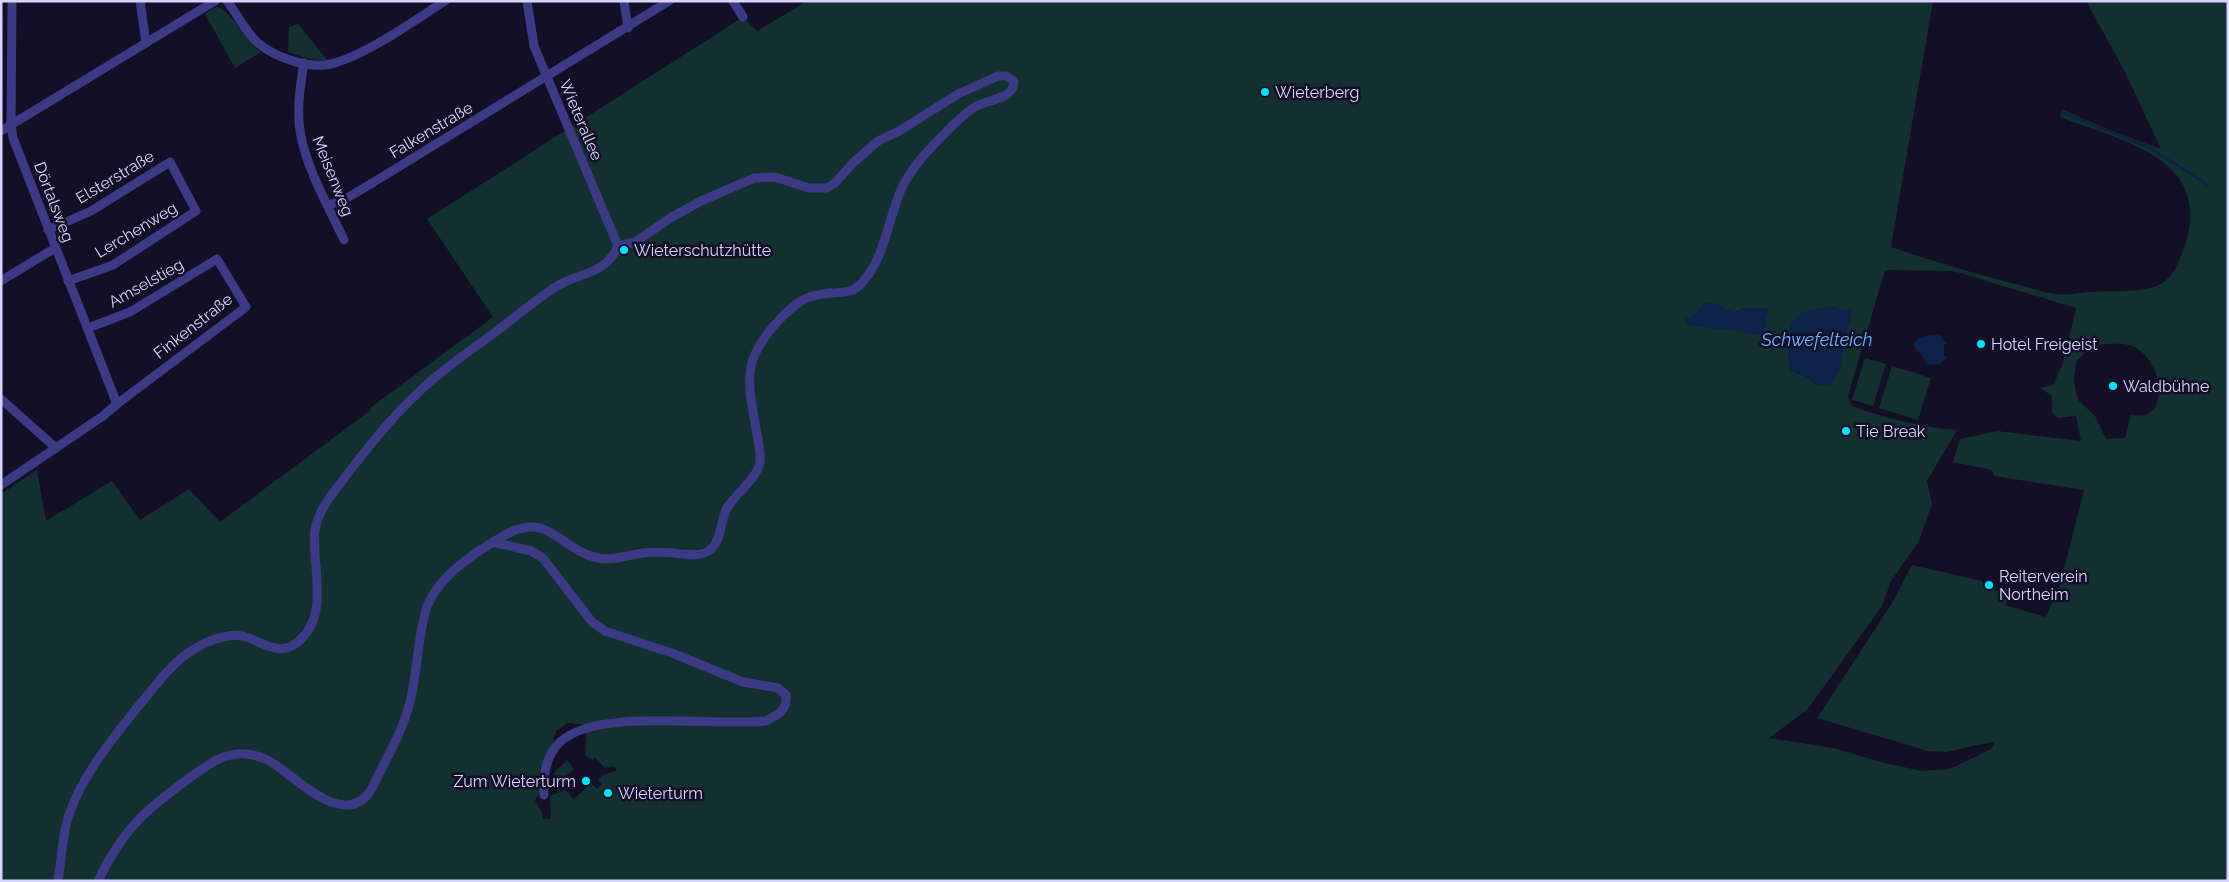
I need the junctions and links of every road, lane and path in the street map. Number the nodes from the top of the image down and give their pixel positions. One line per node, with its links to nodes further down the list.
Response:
1 (12, 1): 15 (street, Dörtalsweg)
2 (140, 1): 12 (street)
3 (215, 1): 12 (street)
4 (227, 1): 13 (street)
5 (445, 1): 13 (street)
6 (527, 1): 14 (street, Wieterallee)
7 (624, 1): 11 (street)
8 (669, 1): 11 (street, Falkenstraße)
9 (733, 1): 10 (street)
10 (743, 18)
11 (628, 28): 14 (street, Falkenstraße)
12 (146, 43): 15 (street)
13 (304, 63): 18 (street, Meisenweg)
14 (547, 78): 18 (street, Falkenstraße); 21 (street, Wieterallee)
15 (11, 125): 16 (street); 19 (street, Dörtalsweg)
16 (1, 131)
17 (170, 162): 19 (street, Elsterstraße); 25 (street, Lerchenweg)
18 (328, 205): 20 (street, Meisenweg)
19 (48, 230): 22 (street, Dörtalsweg)
20 (344, 240)
21 (618, 246): 31 (street); 33 (street)
22 (55, 248): 24 (street); 25 (street, Dörtalsweg)
23 (217, 259): 26 (street, Amselstieg); 28 (street, Finkenstraße)
24 (1, 281)
25 (68, 282): 26 (street, Dörtalsweg)
26 (88, 328): 28 (street, Dörtalsweg)
27 (1, 399): 29 (street)
28 (116, 404): 29 (street)
29 (56, 448): 30 (street)
30 (1, 485)
31 (493, 542): 32 (street); 34 (street)
32 (544, 796)
33 (58, 881)
34 (98, 881)

